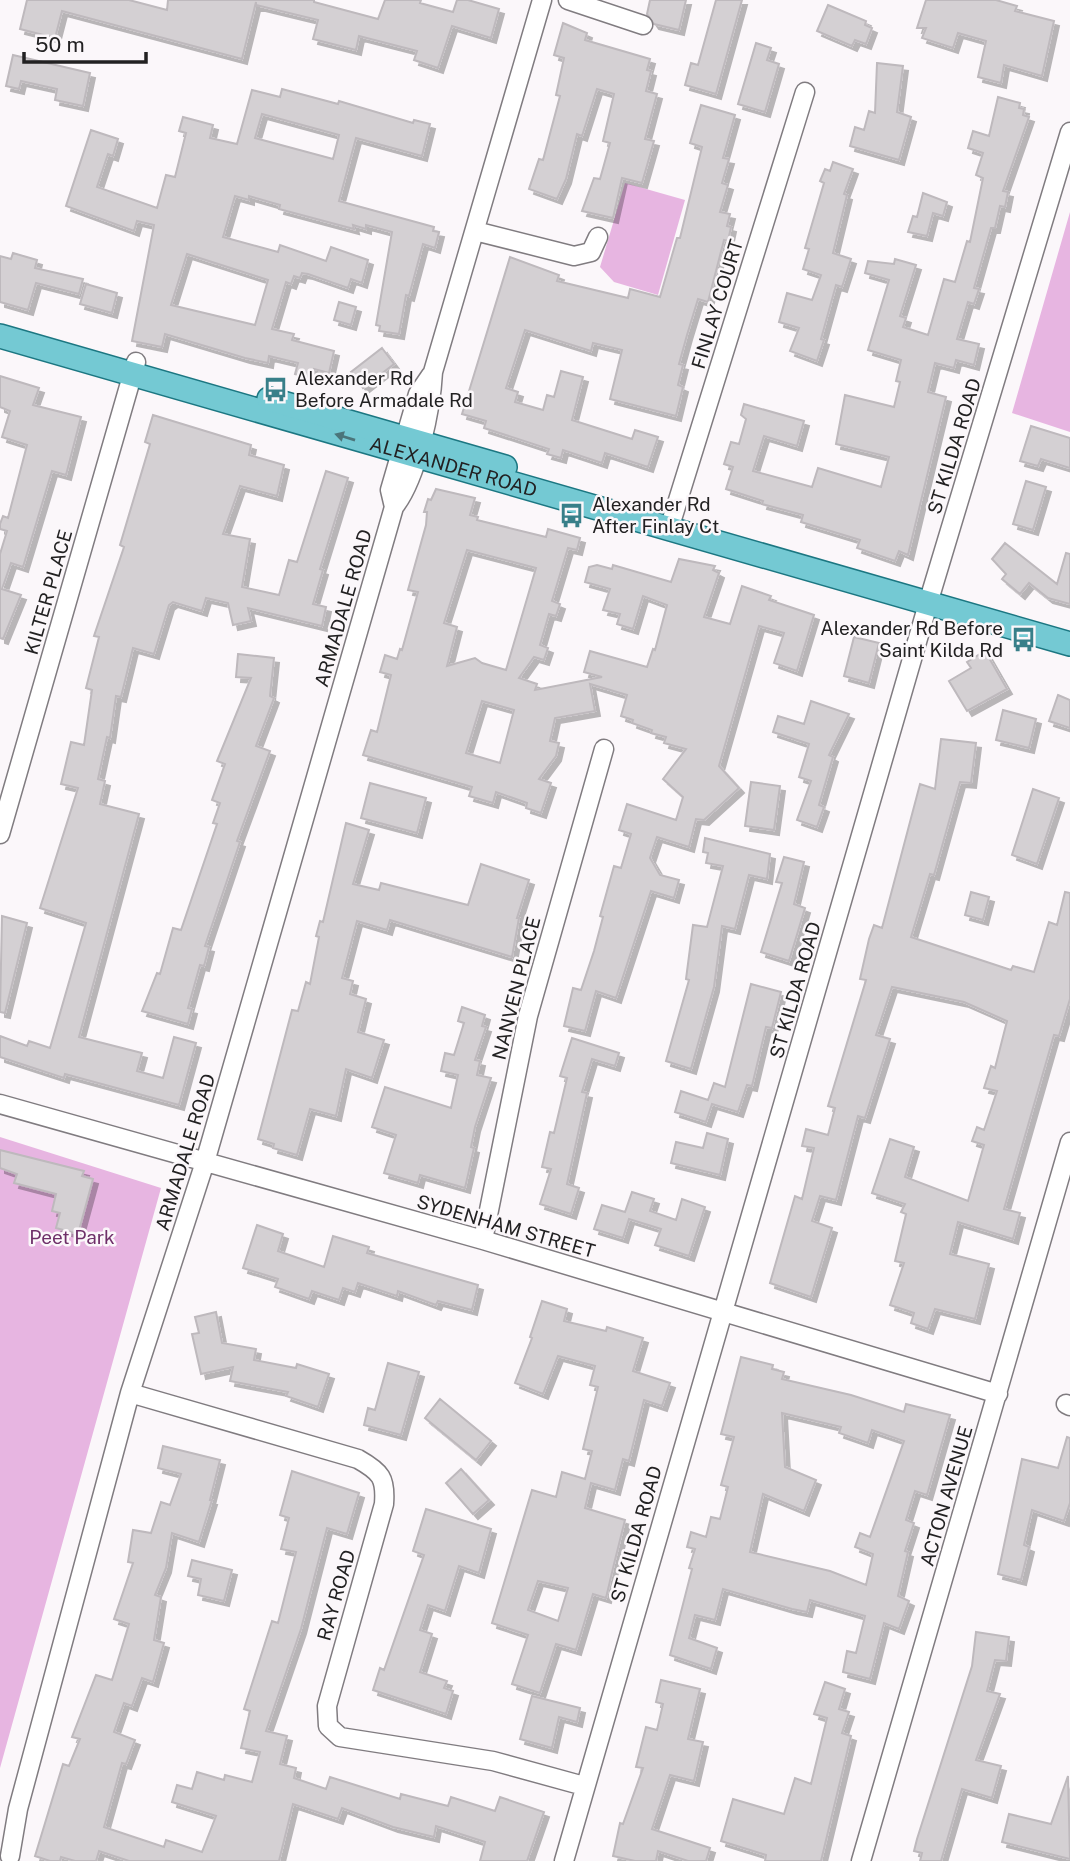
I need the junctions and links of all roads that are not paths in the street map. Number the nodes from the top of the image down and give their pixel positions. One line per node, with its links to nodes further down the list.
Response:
1 (542, 0): 6 (street, ARMADALE ROAD)
2 (568, 0): 3 (street)
3 (643, 25)
4 (806, 92): 12 (street, FINLAY COURT)
5 (1070, 132): 13 (street, ST KILDA ROAD)
6 (475, 231): 7 (street); 11 (street, ARMADALE ROAD)
7 (598, 237)
8 (0, 323): 10 (main road, ALEXANDER ROAD)
9 (0, 336): 10 (main road, ALEXANDER ROAD)
10 (134, 368): 11 (main road, ALEXANDER ROAD); 17 (street, KILTER PLACE)
11 (410, 447): 12 (main road, ALEXANDER ROAD); 20 (street, ARMADALE ROAD)
12 (671, 522): 13 (main road, ALEXANDER ROAD)
13 (931, 596): 14 (main road, ALEXANDER ROAD); 15 (main road, ALEXANDER ROAD); 22 (street, ST KILDA ROAD)
14 (1070, 630)
15 (1070, 644)
16 (604, 749): 21 (street, NANVEN PLACE)
17 (0, 834)
18 (0, 1104): 20 (street, SYDENHAM STREET)
19 (1070, 1142): 24 (street, ACTON AVENUE)
20 (205, 1163): 21 (street, SYDENHAM STREET); 23 (street, ARMADALE ROAD)
21 (483, 1240): 22 (street, SYDENHAM STREET)
22 (723, 1314): 24 (street, SYDENHAM STREET); 25 (street, ST KILDA ROAD)
23 (131, 1394): 25 (street, RAY ROAD); 26 (street, ARMADALE ROAD)
24 (998, 1394): 30 (street, ACTON AVENUE)
25 (584, 1786): 29 (street, ST KILDA ROAD)
26 (18, 1809): 27 (street, ARMADALE ROAD); 28 (street, ARMADALE ROAD)
27 (0, 1834)
28 (8, 1856)
29 (564, 1861)
30 (861, 1861)

